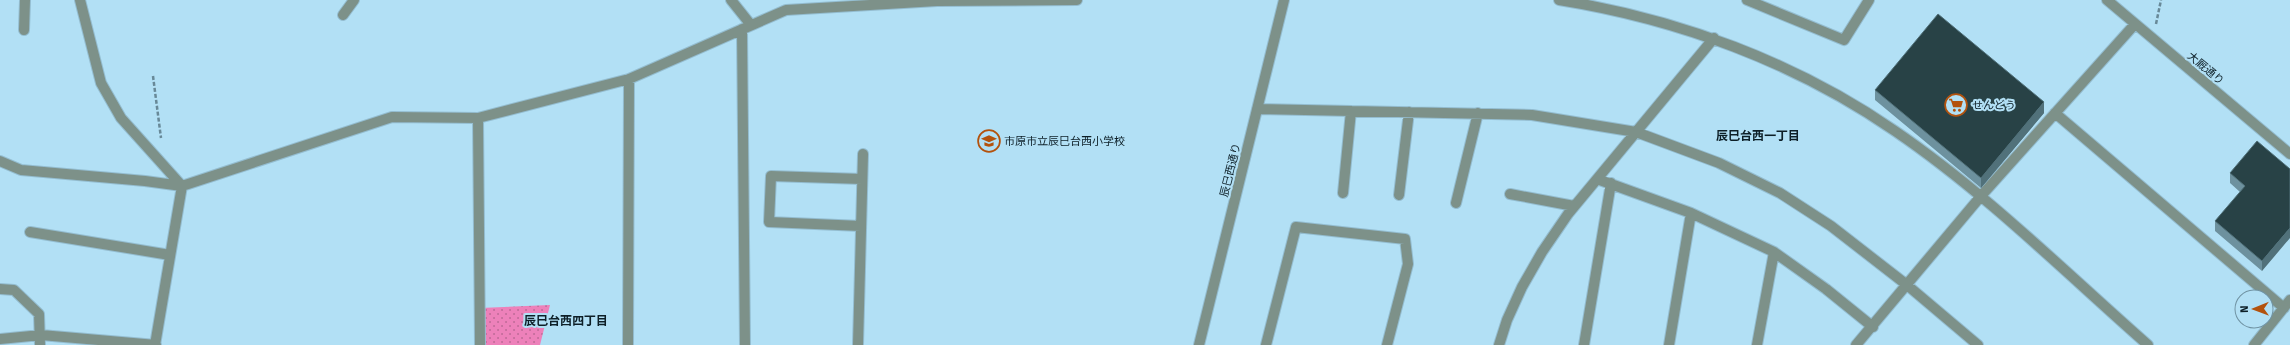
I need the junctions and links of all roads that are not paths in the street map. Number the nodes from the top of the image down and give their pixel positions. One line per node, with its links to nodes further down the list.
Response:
1 (25, 0): 15 (street)
2 (80, 0): 31 (street)
3 (354, 0): 12 (street)
4 (731, 0): 14 (street)
5 (1077, 0): 10 (street)
6 (1284, 0): 18 (street, 辰巳西通り)
7 (1559, 0): 16 (street)
8 (1869, 0): 11 (street)
9 (2107, 0): 13 (street, 大厩通り)
10 (938, 1): 14 (street)
11 (1753, 1)
12 (342, 15)
13 (2135, 24): 22 (street); 26 (street, 大厩通り)
14 (746, 27): 17 (street); 52 (street)
15 (24, 30)
16 (1714, 38): 24 (street); 35 (street)
17 (629, 79): 23 (street); 51 (street)
18 (1257, 109): 19 (street); 54 (street, 辰巳西通り)
19 (1351, 111): 20 (street); 32 (street)
20 (1410, 112): 21 (street); 34 (street)
21 (1478, 113): 24 (street); 36 (street)
22 (2055, 113): 35 (street); 45 (street)
23 (478, 118): 31 (street); 50 (street)
24 (1636, 132): 29 (street); 43 (street)
25 (863, 154): 28 (street)
26 (2290, 154)
27 (0, 160): 31 (street)
28 (862, 179): 39 (street); 39 (street)
29 (1597, 179): 30 (street); 37 (street)
30 (1611, 183): 38 (street); 58 (street)
31 (182, 186): 42 (street)
32 (1343, 193)
33 (1510, 194): 37 (street)
34 (1399, 195)
35 (1980, 196): 43 (street); 63 (street)
36 (1456, 203)
37 (1574, 206): 57 (street)
38 (1692, 213): 41 (street); 59 (street)
39 (861, 226): 53 (street)
40 (30, 232): 42 (street)
41 (1774, 252): 46 (street); 60 (street)
42 (170, 255): 49 (street)
43 (1907, 285): 46 (street); 62 (street)
44 (0, 289): 48 (street)
45 (2287, 304): 64 (street)
46 (1873, 327): 61 (street)
47 (0, 339): 48 (street)
48 (41, 340): 49 (street)
49 (156, 345)
50 (480, 345)
51 (628, 345)
52 (745, 345)
53 (858, 345)
54 (1199, 345)
55 (1266, 345): 56 (street)
56 (1387, 345)
57 (1498, 345)
58 (1584, 345)
59 (1669, 345)
60 (1757, 345)
61 (1856, 345)
62 (1978, 345)
63 (2148, 345)
64 (2254, 345)

